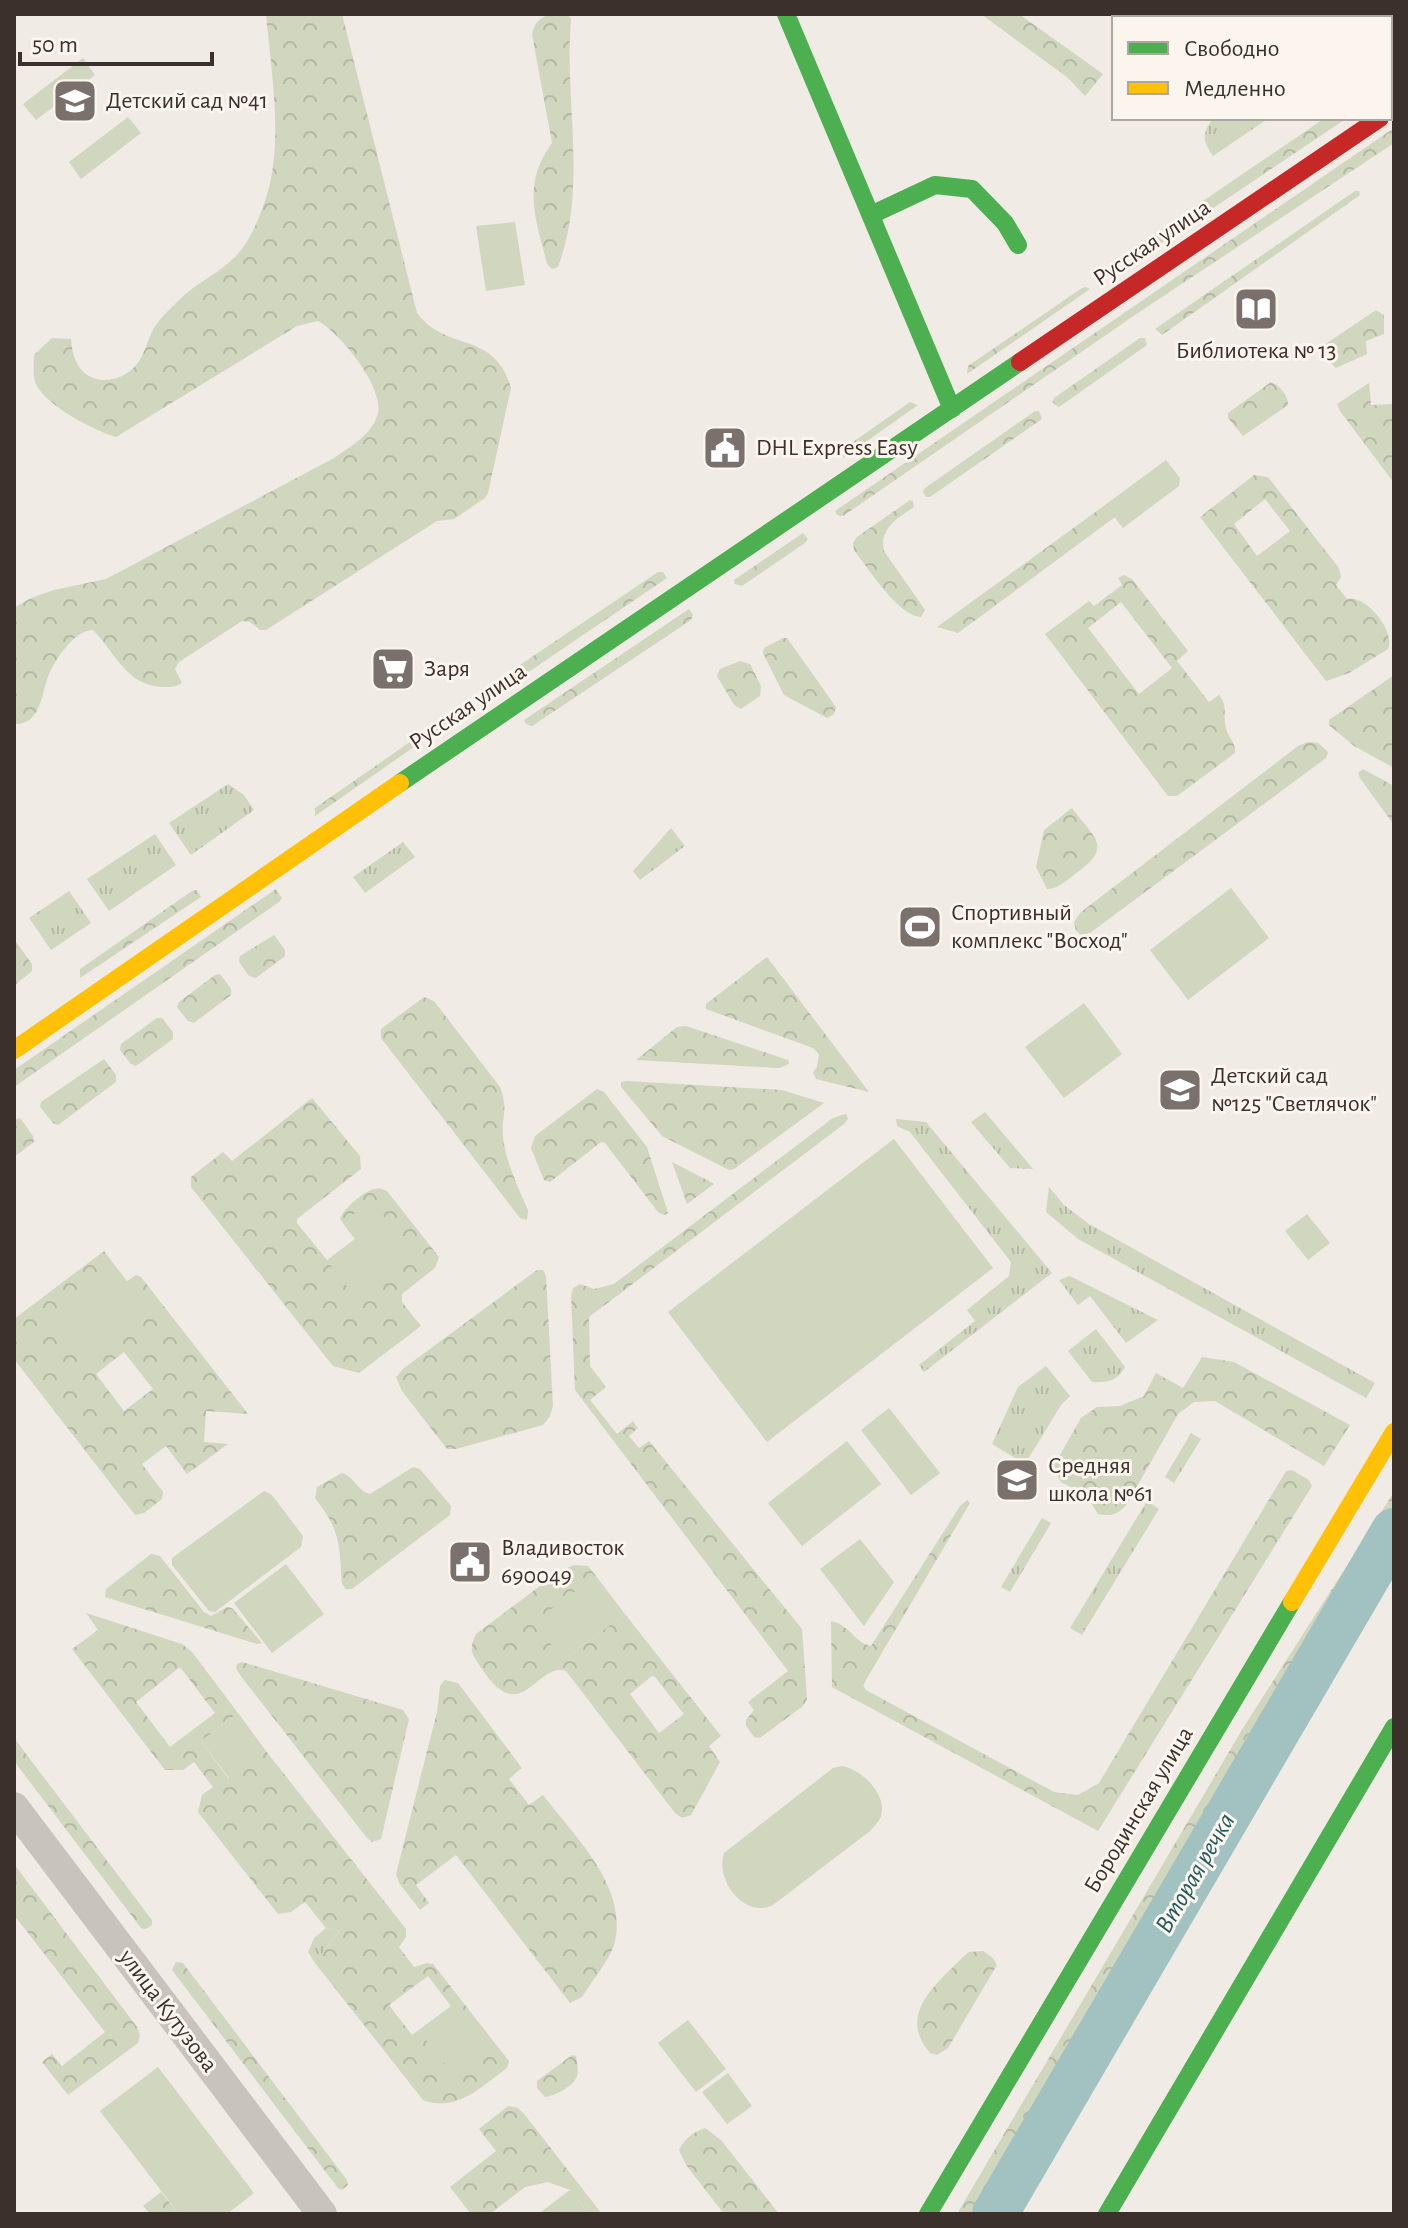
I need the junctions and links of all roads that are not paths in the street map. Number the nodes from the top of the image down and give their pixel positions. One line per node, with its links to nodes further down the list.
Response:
1 (786, 14): 3 (main road)
2 (1377, 120): 5 (main road, Русская улица)
3 (871, 215): 4 (main road); 5 (main road)
4 (1018, 245)
5 (952, 409): 6 (main road, Русская улица)
6 (14, 1050)
7 (1394, 1432): 11 (main road, Бородинская улица)
8 (1394, 1727): 12 (main road)
9 (14, 1807): 10 (street, улица Кутузова)
10 (322, 2214)
11 (928, 2214)
12 (1107, 2214)

